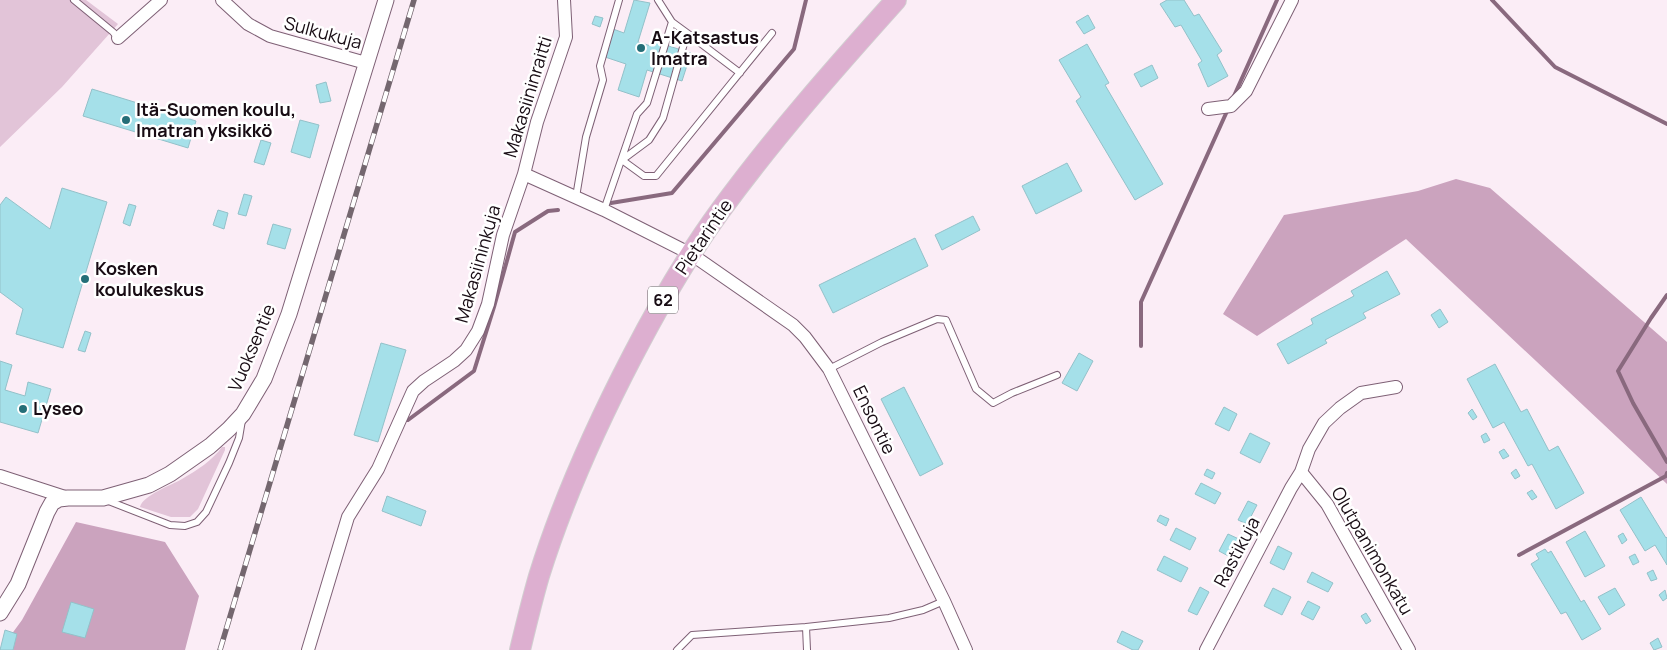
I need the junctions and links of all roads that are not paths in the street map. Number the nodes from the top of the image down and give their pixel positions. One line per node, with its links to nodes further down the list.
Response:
1 (74, 0): 13 (lane)
2 (161, 0): 13 (street)
3 (222, 0): 14 (street, Sulkukuja)
4 (386, 0): 14 (street, Vuoksentie)
5 (564, 0): 18 (street, Makasiininraitti)
6 (619, 0): 19 (lane)
7 (658, 0): 10 (lane)
8 (896, 0): 21 (main road, Pietarintie / 62)
9 (1292, 0): 16 (street)
10 (672, 22): 11 (lane); 17 (lane)
11 (687, 33): 15 (lane); 17 (lane)
12 (772, 33): 15 (lane)
13 (118, 38)
14 (366, 63): 25 (street, Vuoksentie)
15 (740, 73): 17 (lane)
16 (1208, 108)
17 (622, 160): 20 (lane)
18 (524, 174): 19 (street); 33 (street, Makasiininkuja)
19 (576, 197): 20 (street)
20 (604, 210): 21 (street)
21 (691, 254): 22 (street, Ensontie); 34 (main road, Pietarintie / 62)
22 (829, 370): 23 (lane); 30 (street, Ensontie)
23 (1057, 375)
24 (1396, 387): 26 (street, Rastikuja)
25 (243, 414): 29 (street, Vuoksentie); 29 (lane)
26 (1302, 472): 38 (street, Rastikuja); 39 (street, Olutpanimonkatu)
27 (0, 476): 28 (street)
28 (68, 498): 29 (street, Vuoksentie); 31 (street)
29 (103, 498)
30 (944, 601): 32 (lane); 37 (street, Ensontie)
31 (0, 613)
32 (806, 626): 35 (lane); 36 (lane)
33 (308, 650)
34 (520, 650)
35 (677, 650)
36 (807, 650)
37 (966, 650)
38 (1206, 650)
39 (1409, 650)

